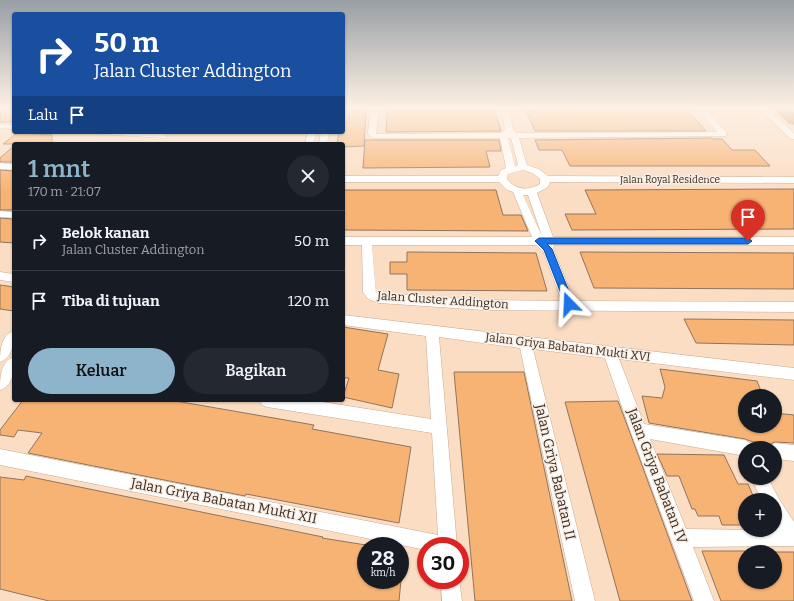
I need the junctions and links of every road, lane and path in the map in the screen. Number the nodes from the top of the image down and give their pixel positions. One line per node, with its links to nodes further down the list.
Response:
1 (509, 136): 6 (street)
2 (510, 136): 5 (street)
3 (0, 166): 4 (street)
4 (12, 167)
5 (523, 167): 6 (street); 9 (street)
6 (511, 169): 8 (street)
7 (345, 179): 8 (street)
8 (502, 179): 11 (street)
9 (545, 179): 10 (street, Jalan Royal Residence); 12 (street)
10 (794, 180)
11 (517, 191): 12 (street); 18 (street)
12 (532, 192): 18 (street)
13 (0, 214): 14 (street)
14 (12, 215)
15 (345, 241): 16 (street)
16 (367, 241): 18 (street); 21 (street, Jalan Cluster Addington)
17 (794, 241): 18 (street)
18 (546, 244): 21 (street)
19 (0, 276): 20 (street)
20 (12, 278)
21 (569, 304): 22 (street, Jalan Cluster Addington)
22 (794, 307)
23 (345, 320): 24 (street, Jalan Griya Babatan Mukti XVI)
24 (432, 331): 26 (street, Jalan Griya Babatan Mukti XVI); 33 (street)
25 (12, 338): 27 (street)
26 (525, 343): 28 (street, Jalan Griya Babatan Mukti XVI); 46 (street, Jalan Griya Babatan II)
27 (2, 350)
28 (610, 352): 30 (street, Jalan Griya Babatan Mukti XVI); 34 (street, Jalan Griya Babatan IV)
29 (12, 366): 31 (street)
30 (794, 374)
31 (0, 384)
32 (280, 402): 33 (street)
33 (439, 426): 40 (street)
34 (638, 430): 35 (street); 42 (street, Jalan Griya Babatan IV)
35 (738, 449)
36 (782, 452): 37 (street)
37 (794, 453)
38 (0, 457): 43 (street, Jalan Griya Babatan Mukti XII)
39 (782, 518): 41 (street)
40 (447, 537)
41 (793, 537): 42 (street)
42 (681, 538): 47 (street, Jalan Griya Babatan IV)
43 (417, 540)
44 (451, 589): 45 (street)
45 (452, 601)
46 (585, 601)
47 (704, 601)

